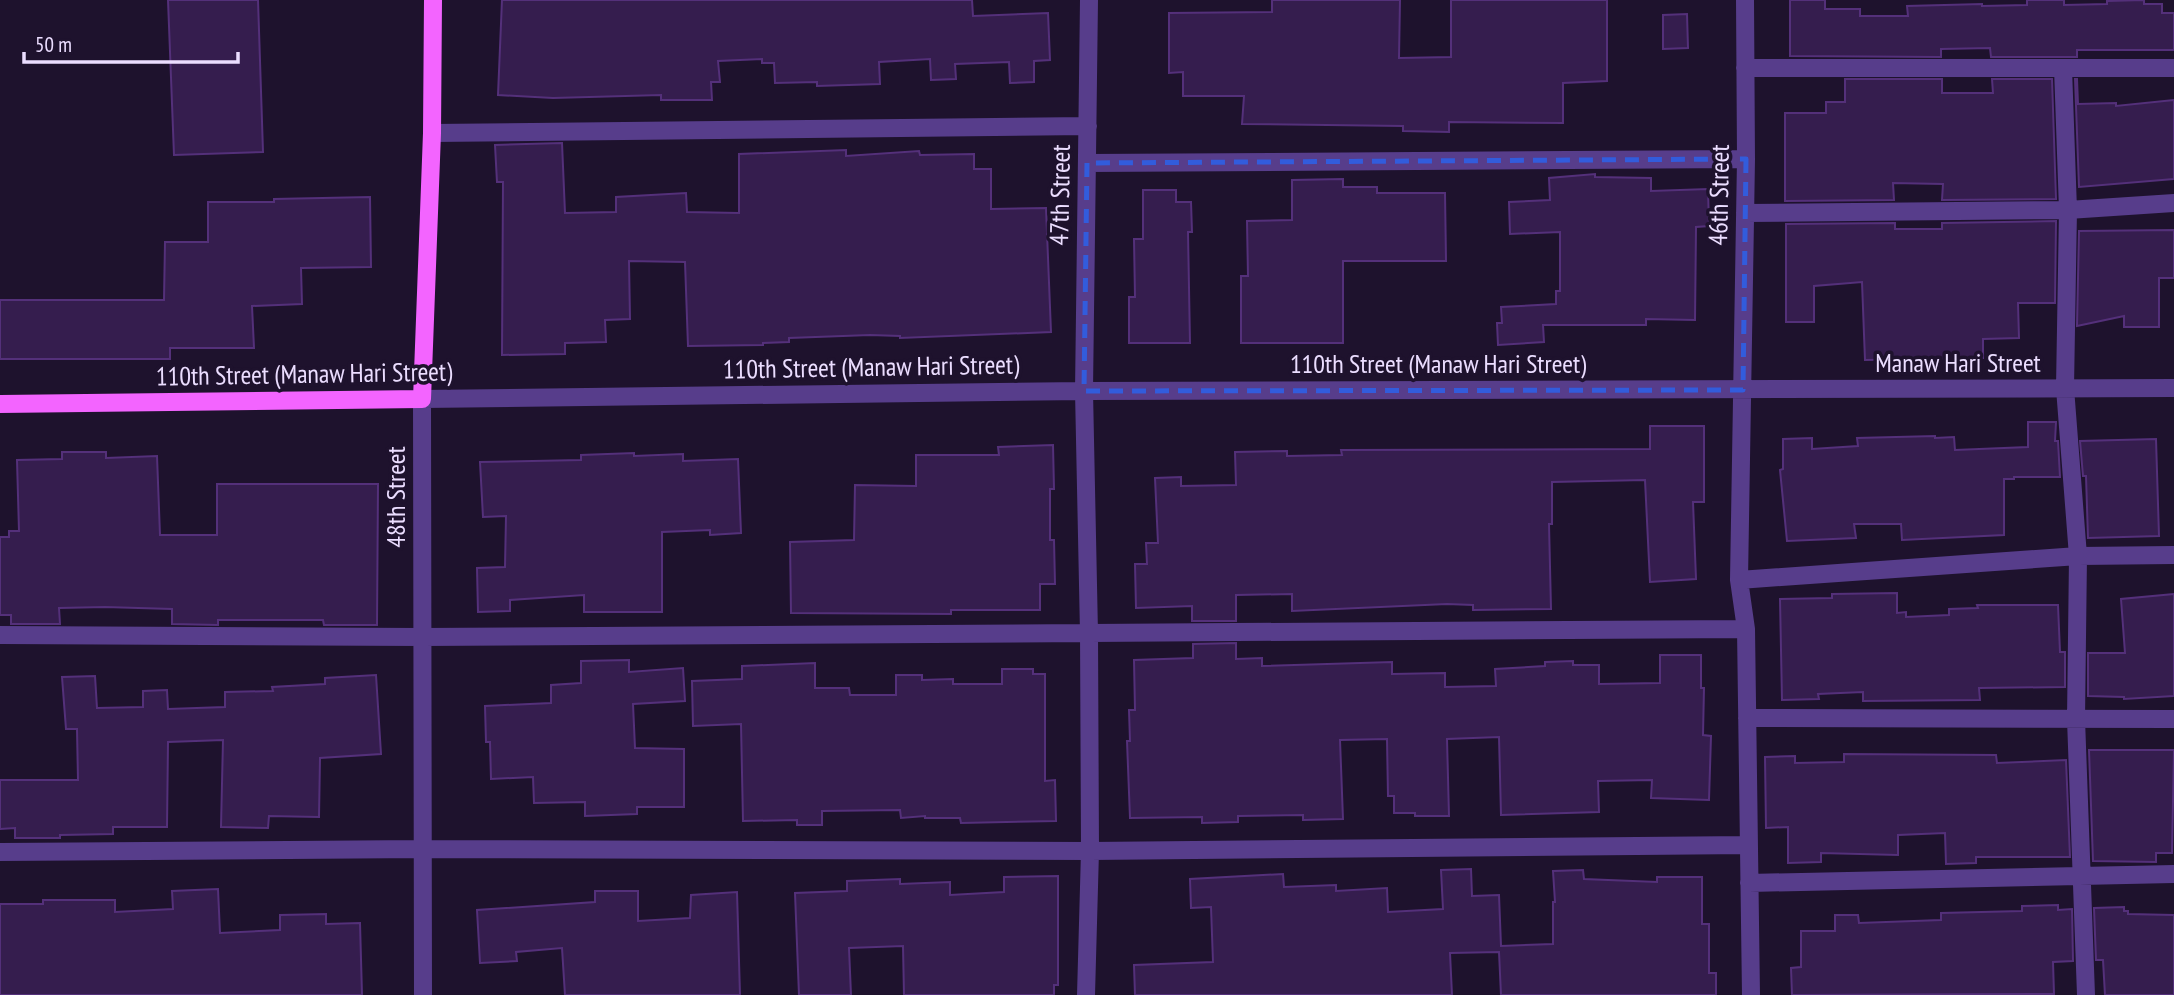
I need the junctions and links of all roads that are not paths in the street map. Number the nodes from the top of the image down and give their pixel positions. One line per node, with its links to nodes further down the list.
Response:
1 (433, 0): 8 (main road, 48th Street)
2 (1089, 0): 7 (street, 47th Street)
3 (1745, 0): 4 (street, 46th Street)
4 (1745, 68): 5 (street); 9 (street, 46th Street)
5 (2063, 68): 6 (street); 12 (street)
6 (2174, 68)
7 (1088, 126): 8 (street); 10 (street, 47th Street)
8 (432, 133): 18 (main road, 48th Street)
9 (1746, 159): 10 (street); 13 (street, 46th Street)
10 (1087, 163): 17 (street, 47th Street)
11 (2174, 203): 12 (street)
12 (2068, 210): 13 (street); 14 (street)
13 (1745, 213): 16 (street, 46th Street)
14 (2065, 388): 15 (street, Manaw Hari Street); 16 (street, Manaw Hari Street); 21 (street)
15 (2174, 388)
16 (1743, 390): 17 (street, 110th Street (Manaw Hari Street)); 22 (street, 46th Street)
17 (1084, 391): 18 (street, 110th Street (Manaw Hari Street)); 24 (street, 47th Street)
18 (422, 399): 19 (main road, 110th Street (Manaw Hari Street)); 26 (street, 48th Street)
19 (0, 404)
20 (2174, 555): 21 (street)
21 (2078, 556): 22 (street); 28 (street)
22 (1739, 580): 23 (street, 46th Street)
23 (1746, 629): 24 (street); 27 (street, 46th Street)
24 (1089, 634): 26 (street); 32 (street, 47th Street)
25 (0, 635): 26 (street)
26 (422, 637): 31 (street, 48th Street)
27 (1747, 718): 28 (street); 30 (street, 46th Street)
28 (2076, 719): 29 (street); 35 (street)
29 (2174, 719)
30 (1749, 845): 32 (street); 36 (street, 46th Street)
31 (423, 849): 32 (street); 33 (street); 37 (street, 48th Street)
32 (1090, 851): 38 (street, 47th Street)
33 (0, 852)
34 (2174, 874): 35 (street)
35 (2083, 876): 36 (street); 40 (street)
36 (1749, 883): 39 (street, 46th Street)
37 (423, 995)
38 (1086, 995)
39 (1751, 995)
40 (2086, 995)

